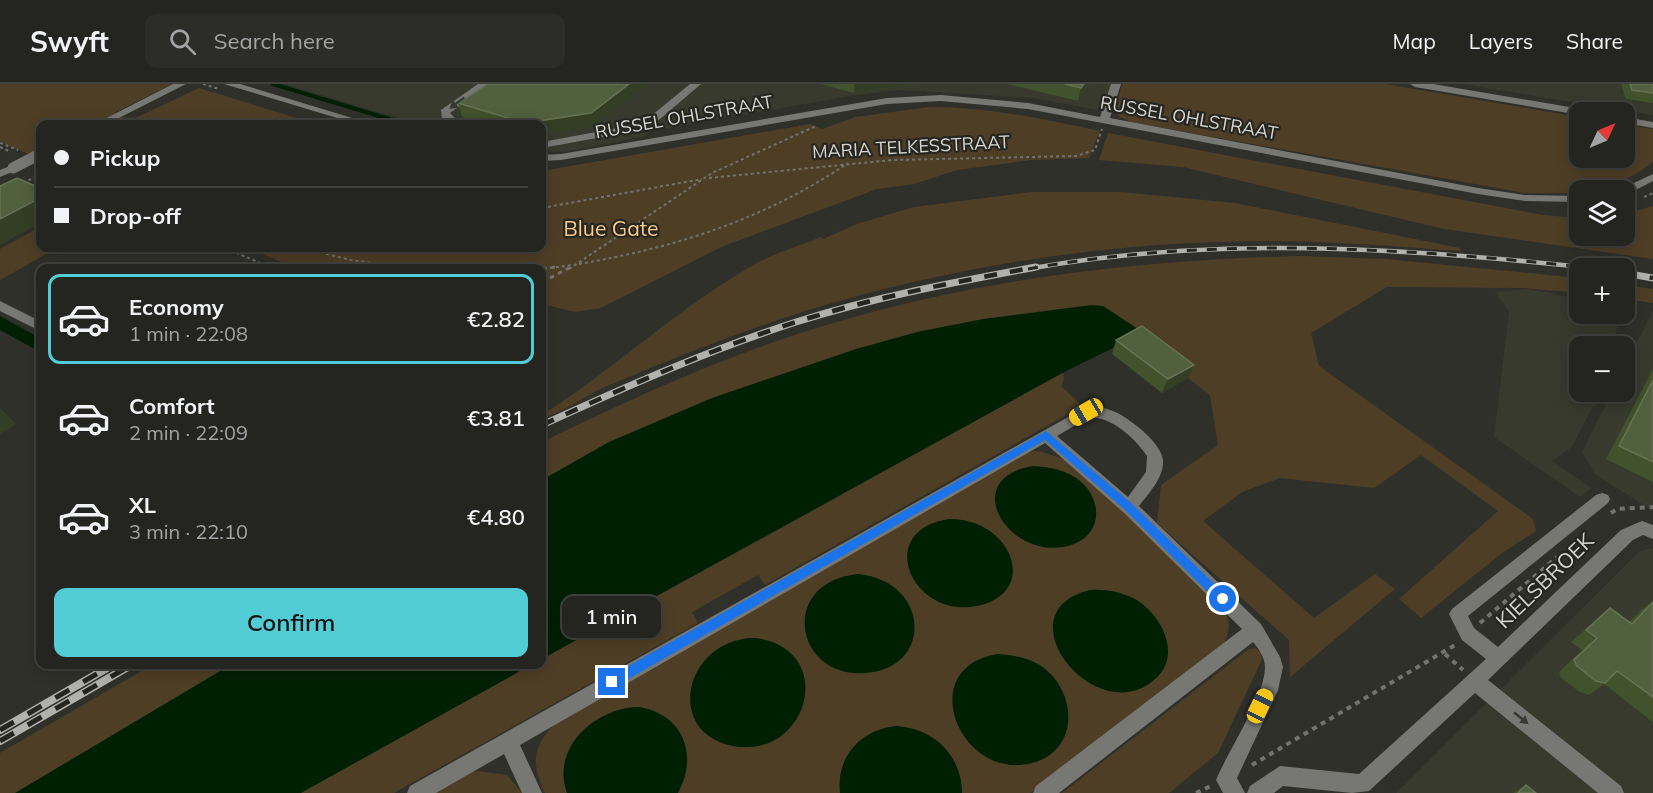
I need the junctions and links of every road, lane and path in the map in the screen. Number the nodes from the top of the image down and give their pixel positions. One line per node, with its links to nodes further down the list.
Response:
1 (181, 84): 8 (street)
2 (229, 84): 9 (street)
3 (485, 84): 10 (street, one-way to 10)
4 (696, 84): 15 (street)
5 (1116, 84): 12 (street)
6 (1416, 84): 7 (street)
7 (1569, 110)
8 (108, 120)
9 (353, 120)
10 (451, 120)
11 (1635, 122): 14 (street)
12 (1104, 124): 17 (street, RUSSEL OHLSTRAAT); 18 (path, MARIA TELKESSTRAAT); 25 (street, RUSSEL OHLSTRAAT)
13 (818, 125): 22 (path, MARIA TELKESSTRAAT)
14 (1653, 125)
15 (546, 144)
16 (36, 156): 19 (street, bridge)
17 (546, 158)
18 (850, 162): 22 (path, MARIA TELKESSTRAAT); 31 (path)
19 (0, 174)
20 (36, 177): 23 (path)
21 (1653, 177): 24 (street)
22 (704, 178): 26 (path, MARIA TELKESSTRAAT); 31 (path, MARIA TELKESSTRAAT)
23 (20, 185)
24 (1635, 186)
25 (1569, 199)
26 (546, 207)
27 (234, 252): 29 (path)
28 (319, 252): 30 (path)
29 (263, 264)
30 (380, 264)
31 (575, 265): 32 (path); 33 (path, MARIA TELKESSTRAAT)
32 (546, 269)
33 (546, 280)
34 (0, 305): 35 (street)
35 (36, 325)
36 (1046, 435): 38 (street); 38 (street); 48 (street)
37 (1602, 499): 44 (street)
38 (1128, 507): 43 (street)
39 (1653, 507): 40 (path)
40 (1603, 518)
41 (1653, 532): 46 (street, KIELSBROEK)
42 (1566, 549): 44 (path)
43 (1255, 630): 49 (street); 52 (street)
44 (1468, 634): 45 (path); 46 (street)
45 (1445, 653): 47 (path); 49 (path)
46 (1499, 658): 47 (street, KIELSBROEK)
47 (1475, 681): 54 (street, KIELSBROEK); 55 (street, one-way to 55)
48 (508, 741): 50 (street); 51 (street)
49 (1230, 787): 53 (path)
50 (417, 793)
51 (532, 793)
52 (1043, 793)
53 (1197, 793)
54 (1257, 793)
55 (1614, 793)

